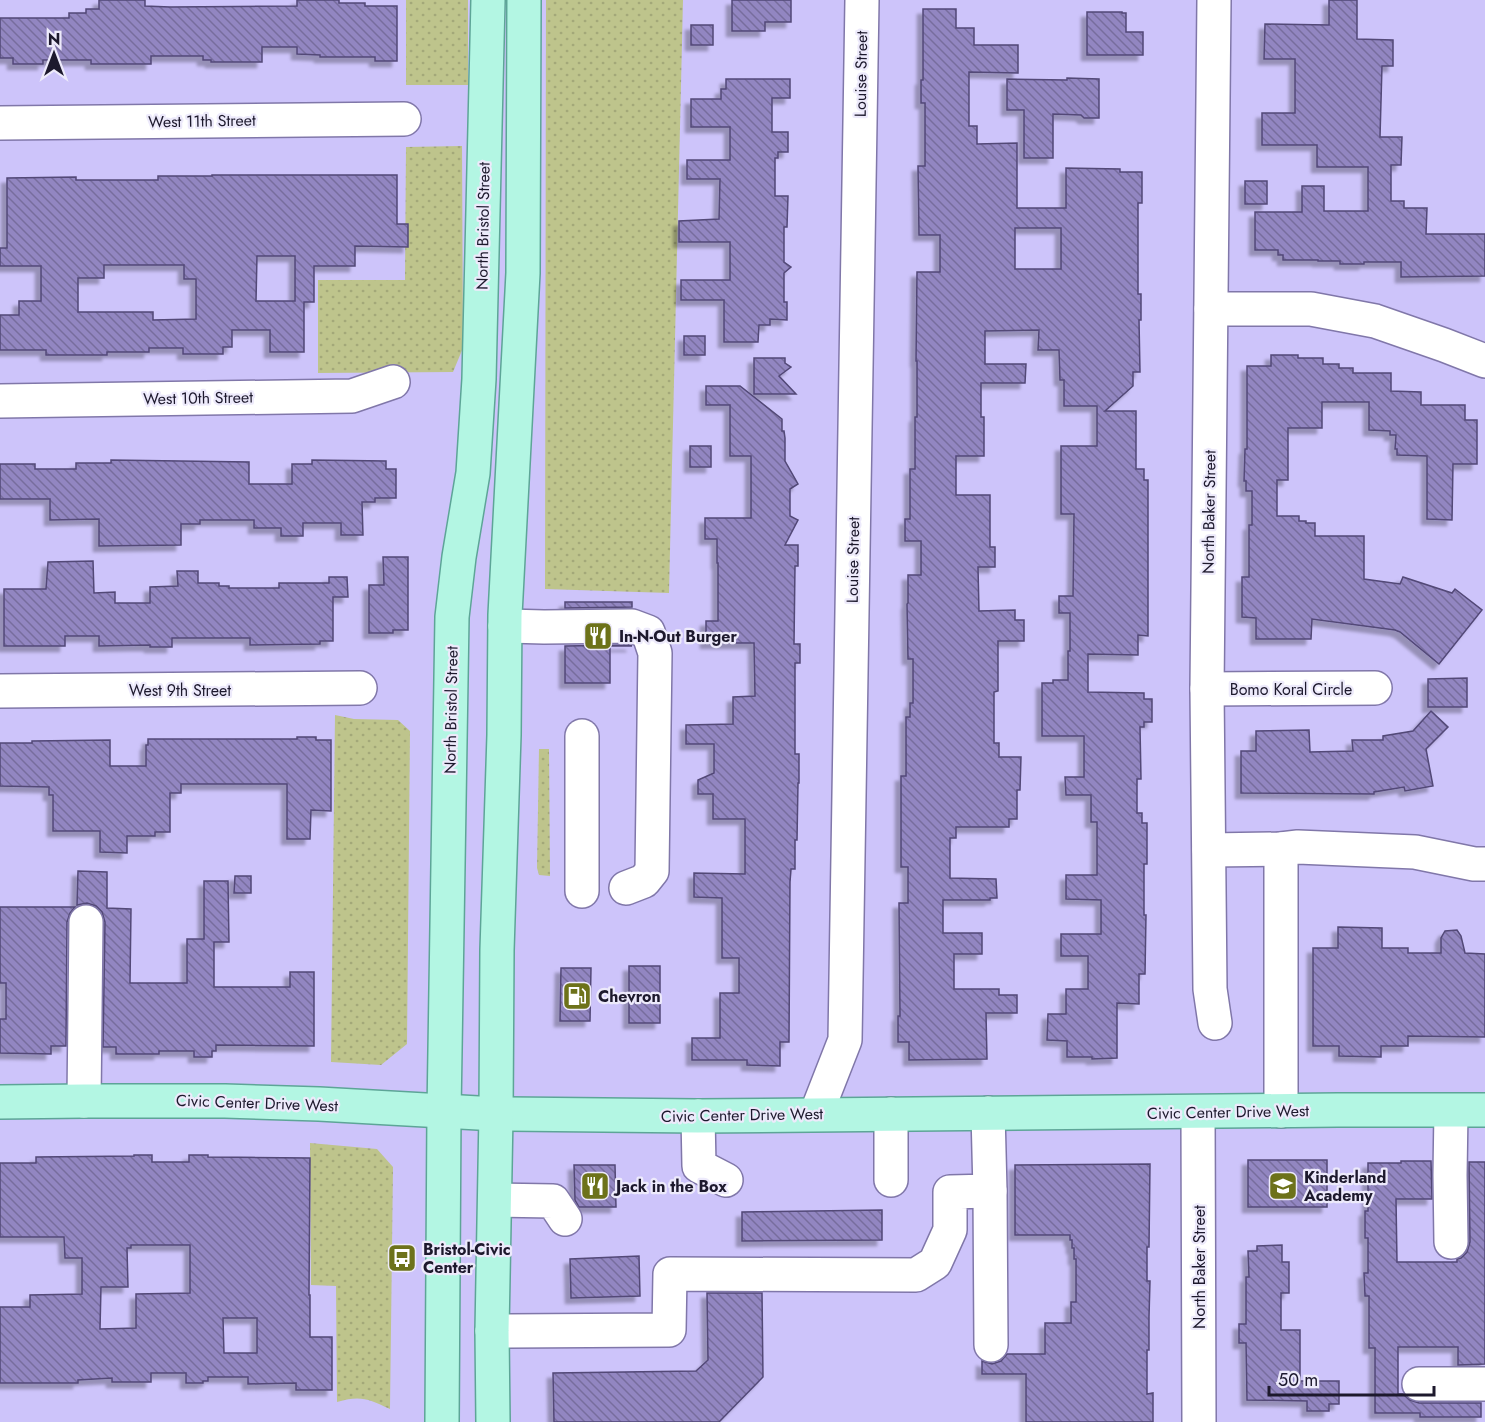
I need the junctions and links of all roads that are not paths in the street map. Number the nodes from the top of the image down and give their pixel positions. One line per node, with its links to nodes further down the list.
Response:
1 (488, 0): 29 (main road, North Bristol Street)
2 (524, 0): 11 (main road)
3 (862, 0): 33 (street, Louise Street)
4 (1214, 0): 7 (street, North Baker Street)
5 (404, 119): 6 (street, West 11th Street)
6 (0, 123)
7 (1211, 309): 8 (street); 14 (street, North Baker Street)
8 (1485, 361)
9 (393, 382): 10 (street, West 10th Street)
10 (0, 401)
11 (505, 626): 20 (street); 32 (main road)
12 (360, 688): 15 (street, West 9th Street)
13 (1375, 688): 14 (street, Bomo Koral Circle)
14 (1207, 689): 18 (street, North Baker Street)
15 (0, 691)
16 (582, 736): 21 (street)
17 (1281, 849): 18 (street); 19 (street); 27 (street)
18 (1209, 850): 23 (street, North Baker Street)
19 (1485, 864)
20 (626, 888)
21 (582, 891)
22 (86, 922): 24 (street)
23 (1215, 1023)
24 (84, 1101): 25 (main road, Civic Center Drive West); 29 (main road, Civic Center Drive West)
25 (0, 1102)
26 (1485, 1110): 28 (main road, Civic Center Drive West)
27 (1281, 1111): 28 (main road, Civic Center Drive West); 30 (main road, Civic Center Drive West)
28 (1451, 1111): 41 (street)
29 (444, 1112): 32 (main road, Civic Center Drive West); 46 (main road, North Bristol Street)
30 (1198, 1112): 31 (main road, Civic Center Drive West); 48 (street, North Baker Street)
31 (988, 1113): 34 (main road, Civic Center Drive West); 38 (street)
32 (496, 1114): 35 (main road, Civic Center Drive West); 39 (main road)
33 (816, 1114): 34 (main road, Civic Center Drive West); 35 (main road, Civic Center Drive West)
34 (891, 1114): 37 (street)
35 (698, 1116): 36 (street)
36 (701, 1175)
37 (891, 1180)
38 (990, 1191): 42 (street); 43 (street)
39 (495, 1200): 40 (street); 42 (main road)
40 (565, 1219)
41 (1451, 1242)
42 (492, 1331): 47 (main road)
43 (991, 1345)
44 (1419, 1384): 45 (street)
45 (1485, 1384)
46 (442, 1422)
47 (493, 1422)
48 (1199, 1422)

